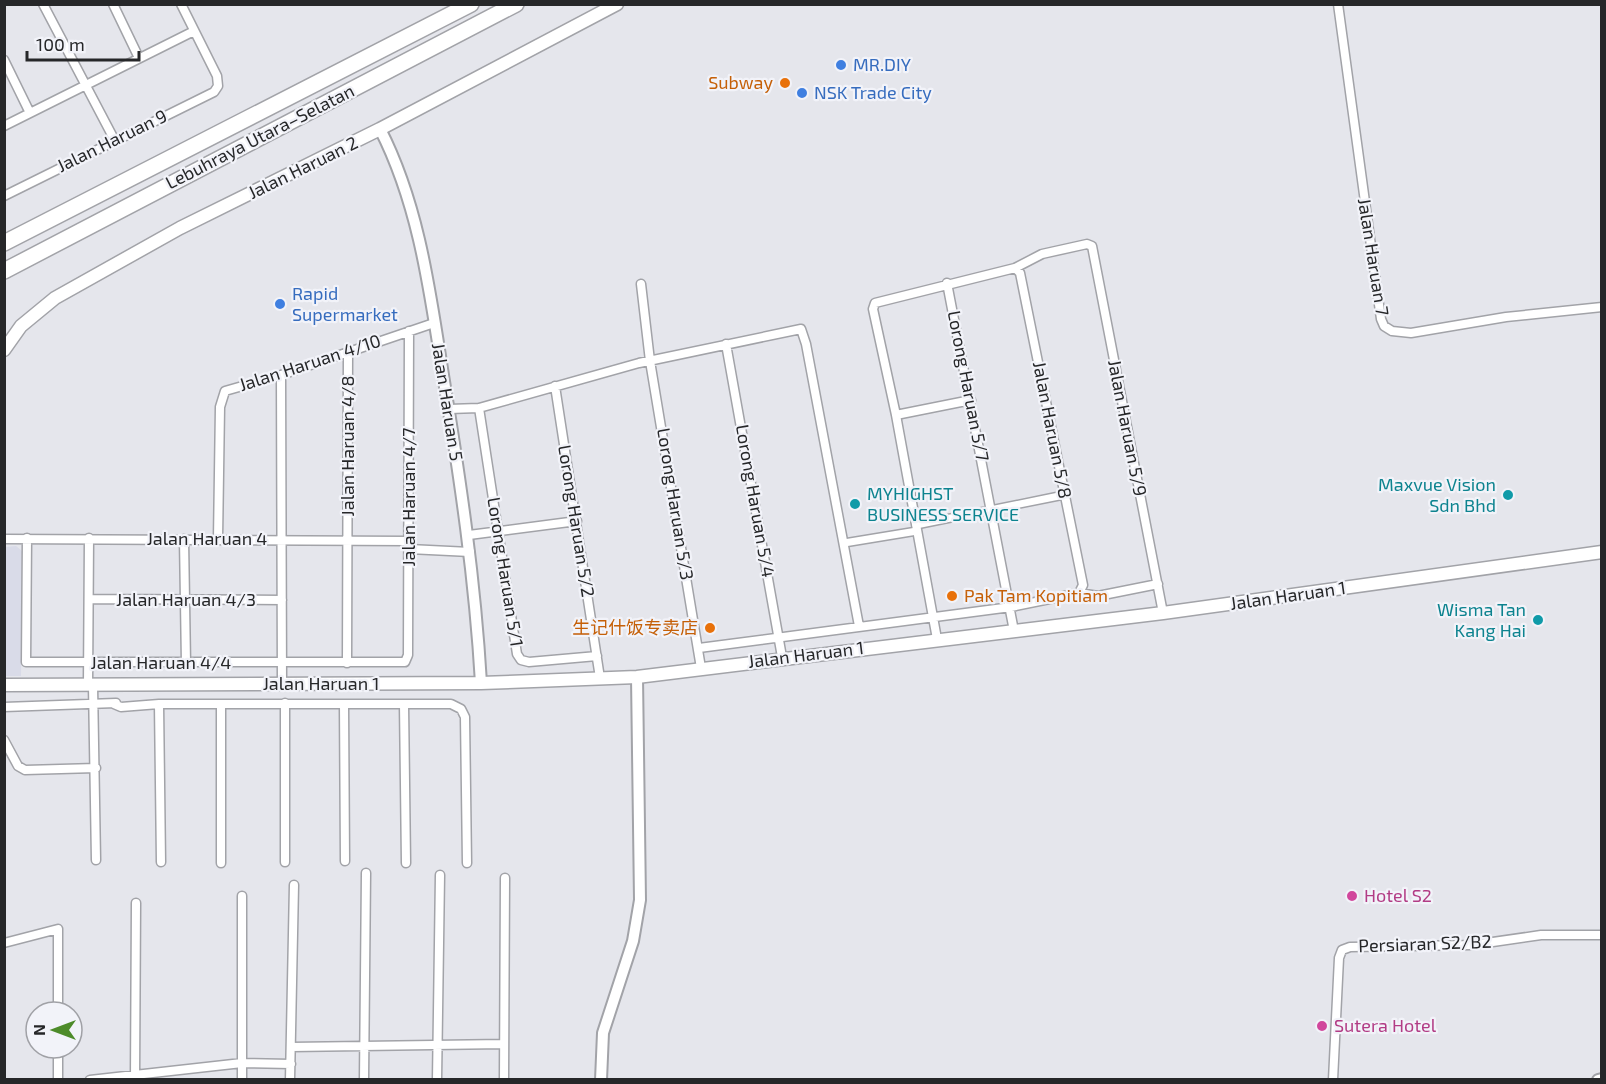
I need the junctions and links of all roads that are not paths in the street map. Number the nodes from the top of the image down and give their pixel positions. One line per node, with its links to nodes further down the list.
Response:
1 (43, 4): 11 (street)
2 (113, 4): 9 (street)
3 (181, 4): 8 (street)
4 (471, 4): 17 (highway, Lebuhraya Utara–Selatan)
5 (516, 4): 19 (highway, Lebuhraya Utara–Selatan)
6 (617, 4): 14 (main road, Jalan Haruan 2)
7 (1338, 4): 22 (street, Jalan Haruan 7)
8 (194, 31): 9 (street); 15 (street, Jalan Haruan 9)
9 (140, 58): 11 (street)
10 (4, 60): 12 (street)
11 (86, 85): 12 (street); 15 (street)
12 (30, 113): 13 (street)
13 (4, 126)
14 (380, 129): 23 (street, Jalan Haruan 5); 26 (main road, Jalan Haruan 2)
15 (114, 139): 16 (street, Jalan Haruan 9)
16 (4, 195)
17 (4, 243)
18 (1015, 268): 20 (street); 35 (street, Jalan Haruan 5/8); 52 (street, Jalan Haruan 5/9)
19 (4, 271)
20 (947, 282): 31 (street, Lorong Haruan 5/7); 34 (street)
21 (641, 284): 28 (street, Lorong Haruan 5/3)
22 (1602, 307)
23 (434, 323): 24 (street, Jalan Haruan 4/10); 33 (street, Jalan Haruan 5)
24 (409, 331): 27 (street, Jalan Haruan 4/10); 49 (street, Jalan Haruan 4/7)
25 (726, 344): 28 (street); 48 (street); 62 (street, Lorong Haruan 5/4)
26 (4, 350)
27 (348, 352): 29 (street, Jalan Haruan 4/10); 47 (street, Jalan Haruan 4/8)
28 (650, 362): 30 (street); 64 (street, Lorong Haruan 5/3)
29 (281, 375): 45 (street, Jalan Haruan 4/10); 46 (street)
30 (555, 386): 32 (street); 37 (street, Lorong Haruan 5/2)
31 (971, 400): 34 (street); 36 (street, Lorong Haruan 5/7)
32 (479, 408): 33 (street); 39 (street, Lorong Haruan 5/1)
33 (448, 409): 40 (street, Jalan Haruan 5)
34 (896, 415): 38 (street)
35 (1064, 495): 36 (street); 53 (street, Jalan Haruan 5/8)
36 (993, 511): 38 (street); 57 (street, Lorong Haruan 5/7)
37 (577, 520): 39 (street); 65 (street, Lorong Haruan 5/2)
38 (916, 528): 48 (street); 59 (street)
39 (498, 532): 40 (street); 65 (street, Lorong Haruan 5/1)
40 (469, 535): 50 (street, Jalan Haruan 5)
41 (27, 538): 42 (street, Jalan Haruan 4); 43 (street, Jalan Haruan 4); 68 (street, Jalan Haruan 4/4)
42 (89, 538): 44 (street, Jalan Haruan 4); 54 (street)
43 (4, 539)
44 (184, 539): 45 (street, Jalan Haruan 4); 55 (street)
45 (218, 539): 46 (street, Jalan Haruan 4)
46 (282, 540): 47 (street, Jalan Haruan 4); 56 (street)
47 (348, 540): 49 (street, Jalan Haruan 4); 69 (street, Jalan Haruan 4/8)
48 (844, 543): 60 (street)
49 (409, 545): 50 (street, Jalan Haruan 4); 67 (street, Jalan Haruan 4/7)
50 (470, 552): 75 (street, Jalan Haruan 5)
51 (1602, 552): 58 (main road, Jalan Haruan 1)
52 (1158, 584): 53 (street); 58 (street, Jalan Haruan 5/9)
53 (1079, 593): 57 (street)
54 (89, 599): 55 (street, Jalan Haruan 4/3); 68 (street)
55 (186, 600): 56 (street, Jalan Haruan 4/3); 70 (street)
56 (282, 600): 71 (street)
57 (1011, 607): 59 (street); 61 (street, Lorong Haruan 5/7)
58 (1163, 613): 61 (main road, Jalan Haruan 1)
59 (935, 617): 60 (street); 63 (street)
60 (859, 626): 62 (street)
61 (1014, 631): 63 (main road, Jalan Haruan 1)
62 (780, 636): 64 (street); 66 (street, Lorong Haruan 5/4)
63 (937, 639): 66 (main road, Jalan Haruan 1)
64 (699, 648): 72 (street, Lorong Haruan 5/3)
65 (597, 656): 74 (street, Lorong Haruan 5/2)
66 (782, 657): 72 (main road, Jalan Haruan 1)
67 (405, 662): 69 (street, Jalan Haruan 4/4)
68 (88, 663): 70 (street, Jalan Haruan 4/4); 78 (street)
69 (347, 663): 71 (street, Jalan Haruan 4/4)
70 (186, 664): 71 (street, Jalan Haruan 4/4)
71 (282, 664): 76 (street)
72 (700, 668): 73 (main road, Jalan Haruan 1)
73 (637, 676): 74 (main road, Jalan Haruan 1); 121 (street)
74 (600, 678): 75 (main road, Jalan Haruan 1)
75 (481, 683): 76 (main road, Jalan Haruan 1)
76 (282, 684): 79 (main road, Jalan Haruan 1)
77 (4, 685): 78 (main road, Jalan Haruan 1)
78 (93, 685): 79 (main road, Jalan Haruan 1); 81 (street)
79 (114, 685): 82 (street)
80 (285, 703): 84 (street); 85 (street); 93 (street)
81 (95, 704): 82 (street); 87 (street); 89 (street)
82 (114, 704): 83 (street)
83 (159, 704): 84 (street); 92 (street)
84 (220, 704): 94 (street)
85 (344, 704): 86 (street); 91 (street)
86 (404, 704): 95 (street); 96 (street)
87 (4, 707)
88 (4, 740): 89 (street)
89 (96, 768): 90 (street)
90 (96, 860)
91 (345, 861)
92 (161, 862)
93 (285, 862)
94 (221, 863)
95 (406, 863)
96 (466, 863)
97 (366, 873): 108 (street)
98 (440, 875): 107 (street)
99 (505, 878): 106 (street)
100 (294, 885): 109 (street)
101 (242, 896): 111 (street)
102 (136, 903): 113 (street)
103 (1602, 935): 122 (street, Persiaran S2/B2)
104 (4, 942): 105 (street)
105 (58, 1000)
106 (504, 1044): 107 (street); 120 (street)
107 (438, 1045): 108 (street); 119 (street)
108 (364, 1046): 109 (street); 118 (street)
109 (291, 1047): 112 (street)
110 (58, 1060): 114 (street)
111 (242, 1063): 112 (street); 113 (street); 116 (street)
112 (291, 1064): 117 (street)
113 (135, 1077): 115 (street)
114 (58, 1080)
115 (90, 1080)
116 (242, 1080)
117 (291, 1080)
118 (364, 1080)
119 (437, 1080)
120 (504, 1080)
121 (601, 1080)
122 (1333, 1080)

